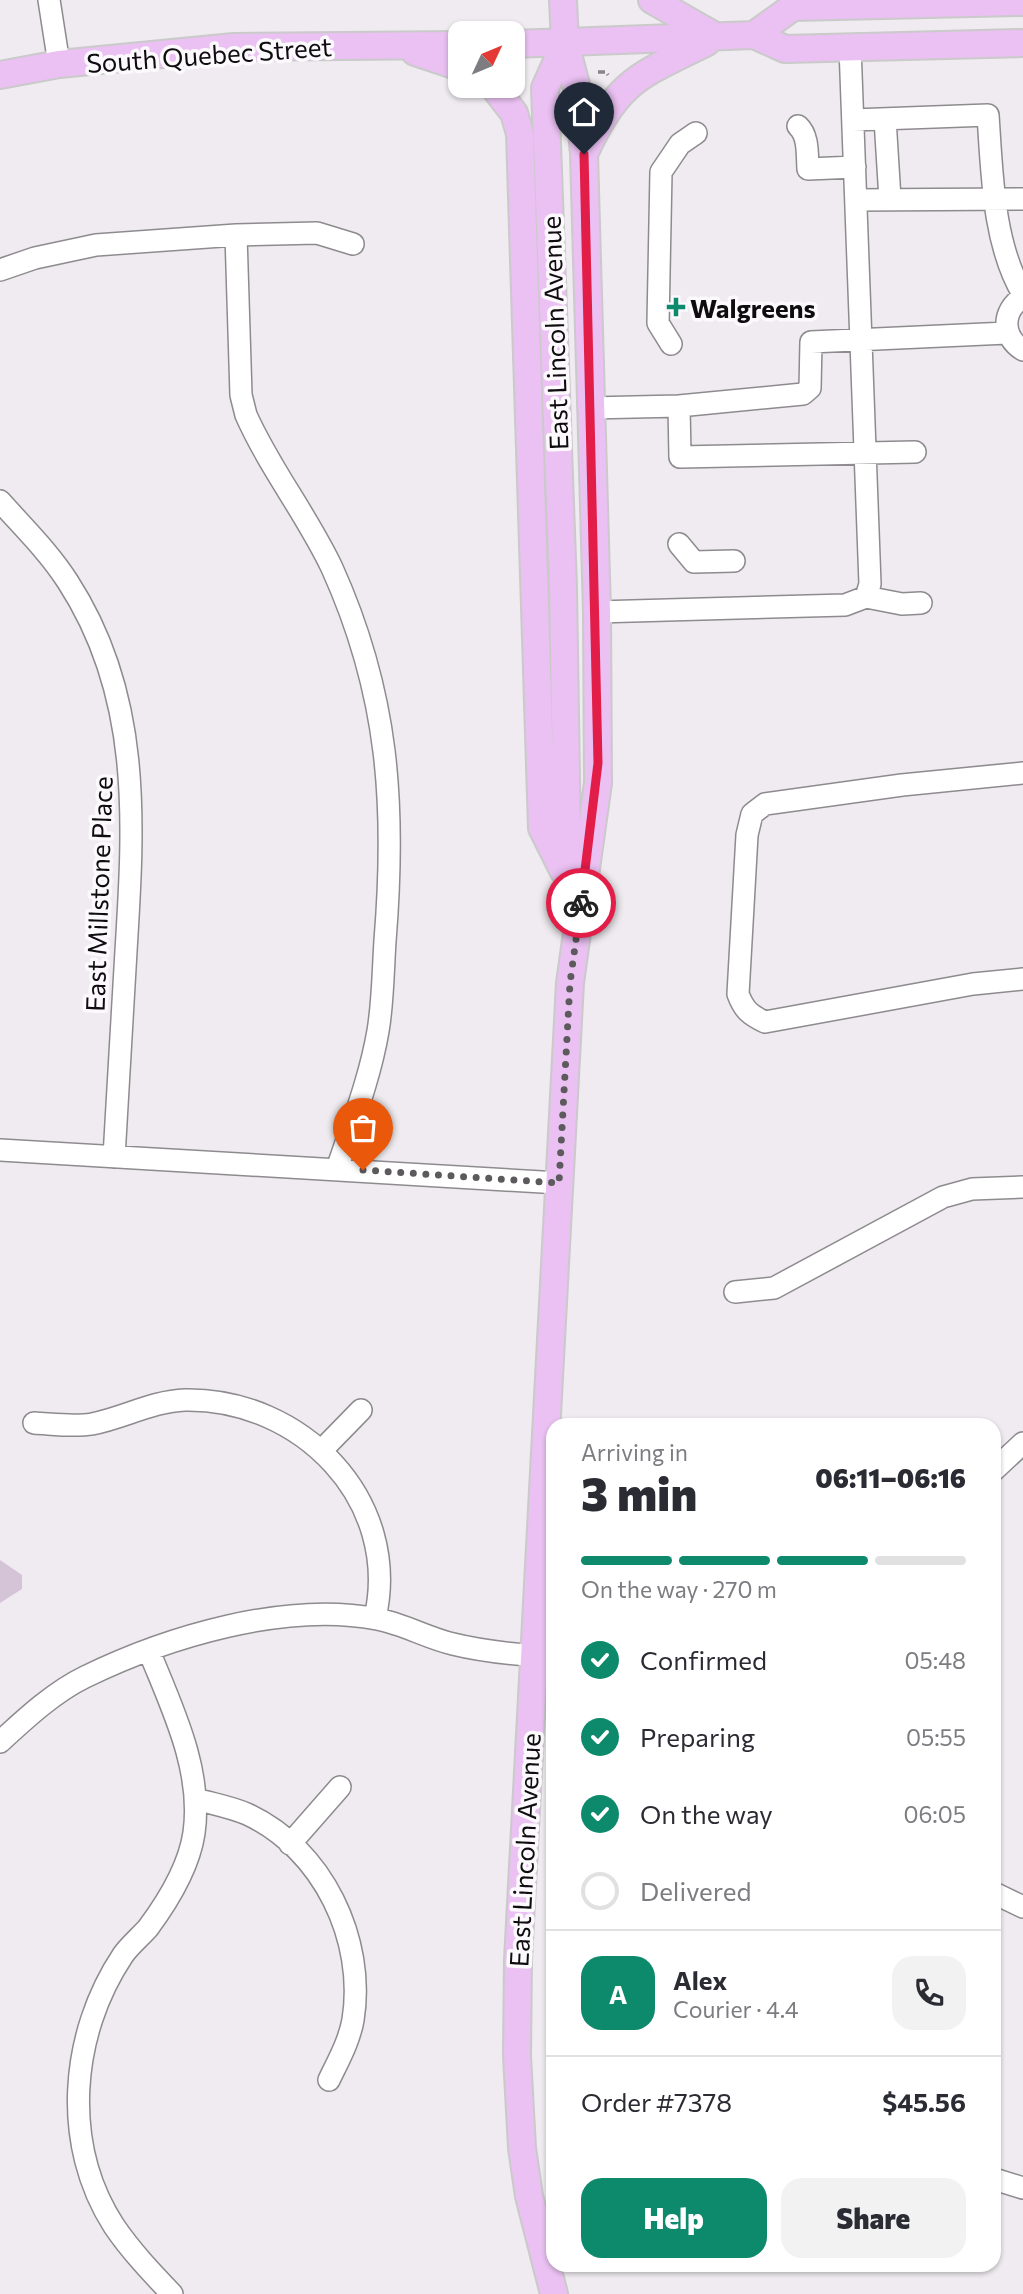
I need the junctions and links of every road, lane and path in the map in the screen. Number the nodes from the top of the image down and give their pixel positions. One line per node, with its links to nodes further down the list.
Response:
1 (49, 0): 14 (street)
2 (563, 0): 7 (main road)
3 (652, 0): 6 (main road)
4 (1023, 2): 5 (main road)
5 (754, 35): 6 (main road); 12 (main road)
6 (717, 37): 7 (main road); 21 (main road)
7 (565, 43): 9 (main road); 21 (main road, East Lincoln Avenue); 39 (main road, East Lincoln Avenue)
8 (1023, 43): 12 (main road)
9 (525, 44)
10 (394, 45): 11 (main road, South Quebec Street); 13 (main road); 14 (main road, South Quebec Street)
11 (448, 45)
12 (850, 47): 18 (street)
13 (448, 63)
14 (60, 64): 15 (main road, South Quebec Street)
15 (0, 75)
16 (502, 98): 47 (main road)
17 (885, 119): 18 (street); 23 (street); 24 (street)
18 (853, 120): 22 (street)
19 (798, 126): 22 (street)
20 (696, 133): 33 (street)
21 (584, 154): 36 (main road, East Lincoln Avenue)
22 (855, 167): 26 (street)
23 (890, 199): 24 (street); 26 (street)
24 (993, 199): 25 (street); 30 (street)
25 (1023, 199)
26 (856, 200): 32 (street)
27 (236, 234): 28 (street); 29 (street); 52 (street)
28 (353, 244)
29 (0, 270)
30 (1023, 296): 31 (street)
31 (1007, 333): 32 (street); 34 (street)
32 (861, 341): 35 (street); 37 (street)
33 (671, 344)
34 (1023, 350)
35 (679, 406): 36 (street); 37 (street)
36 (590, 408): 45 (main road, East Lincoln Avenue)
37 (865, 452): 38 (street); 43 (street)
38 (915, 452)
39 (559, 488): 45 (main road); 47 (main road, East Lincoln Avenue)
40 (0, 500): 51 (street, East Millstone Place)
41 (679, 544): 42 (street)
42 (734, 561)
43 (866, 597): 44 (street); 45 (street)
44 (921, 603)
45 (597, 612): 49 (main road, East Lincoln Avenue)
46 (1023, 774): 48 (street)
47 (567, 877): 49 (main road, East Lincoln Avenue)
48 (1023, 979)
49 (570, 983): 53 (main road, East Lincoln Avenue)
50 (0, 1150): 51 (street)
51 (114, 1157): 52 (street)
52 (337, 1168): 53 (street)
53 (559, 1183): 57 (main road, East Lincoln Avenue)
54 (1023, 1186): 55 (street)
55 (735, 1292)
56 (361, 1410): 60 (street)
57 (551, 1418)
58 (34, 1423): 60 (street)
59 (1023, 1443): 61 (street)
60 (321, 1451): 63 (street)
61 (1001, 1463)
62 (546, 1567): 65 (main road, East Lincoln Avenue)
63 (375, 1618): 64 (street); 65 (street)
64 (149, 1651): 66 (street); 68 (street)
65 (543, 1656): 75 (main road, East Lincoln Avenue)
66 (0, 1741)
67 (340, 1787): 69 (street)
68 (196, 1799): 69 (street); 77 (street)
69 (290, 1844): 72 (street)
70 (1001, 1896): 71 (street)
71 (1023, 1907)
72 (329, 2080)
73 (1001, 2181): 74 (street)
74 (1023, 2188)
75 (546, 2263)
76 (548, 2272): 78 (main road, East Lincoln Avenue)
77 (172, 2294)
78 (554, 2294)

